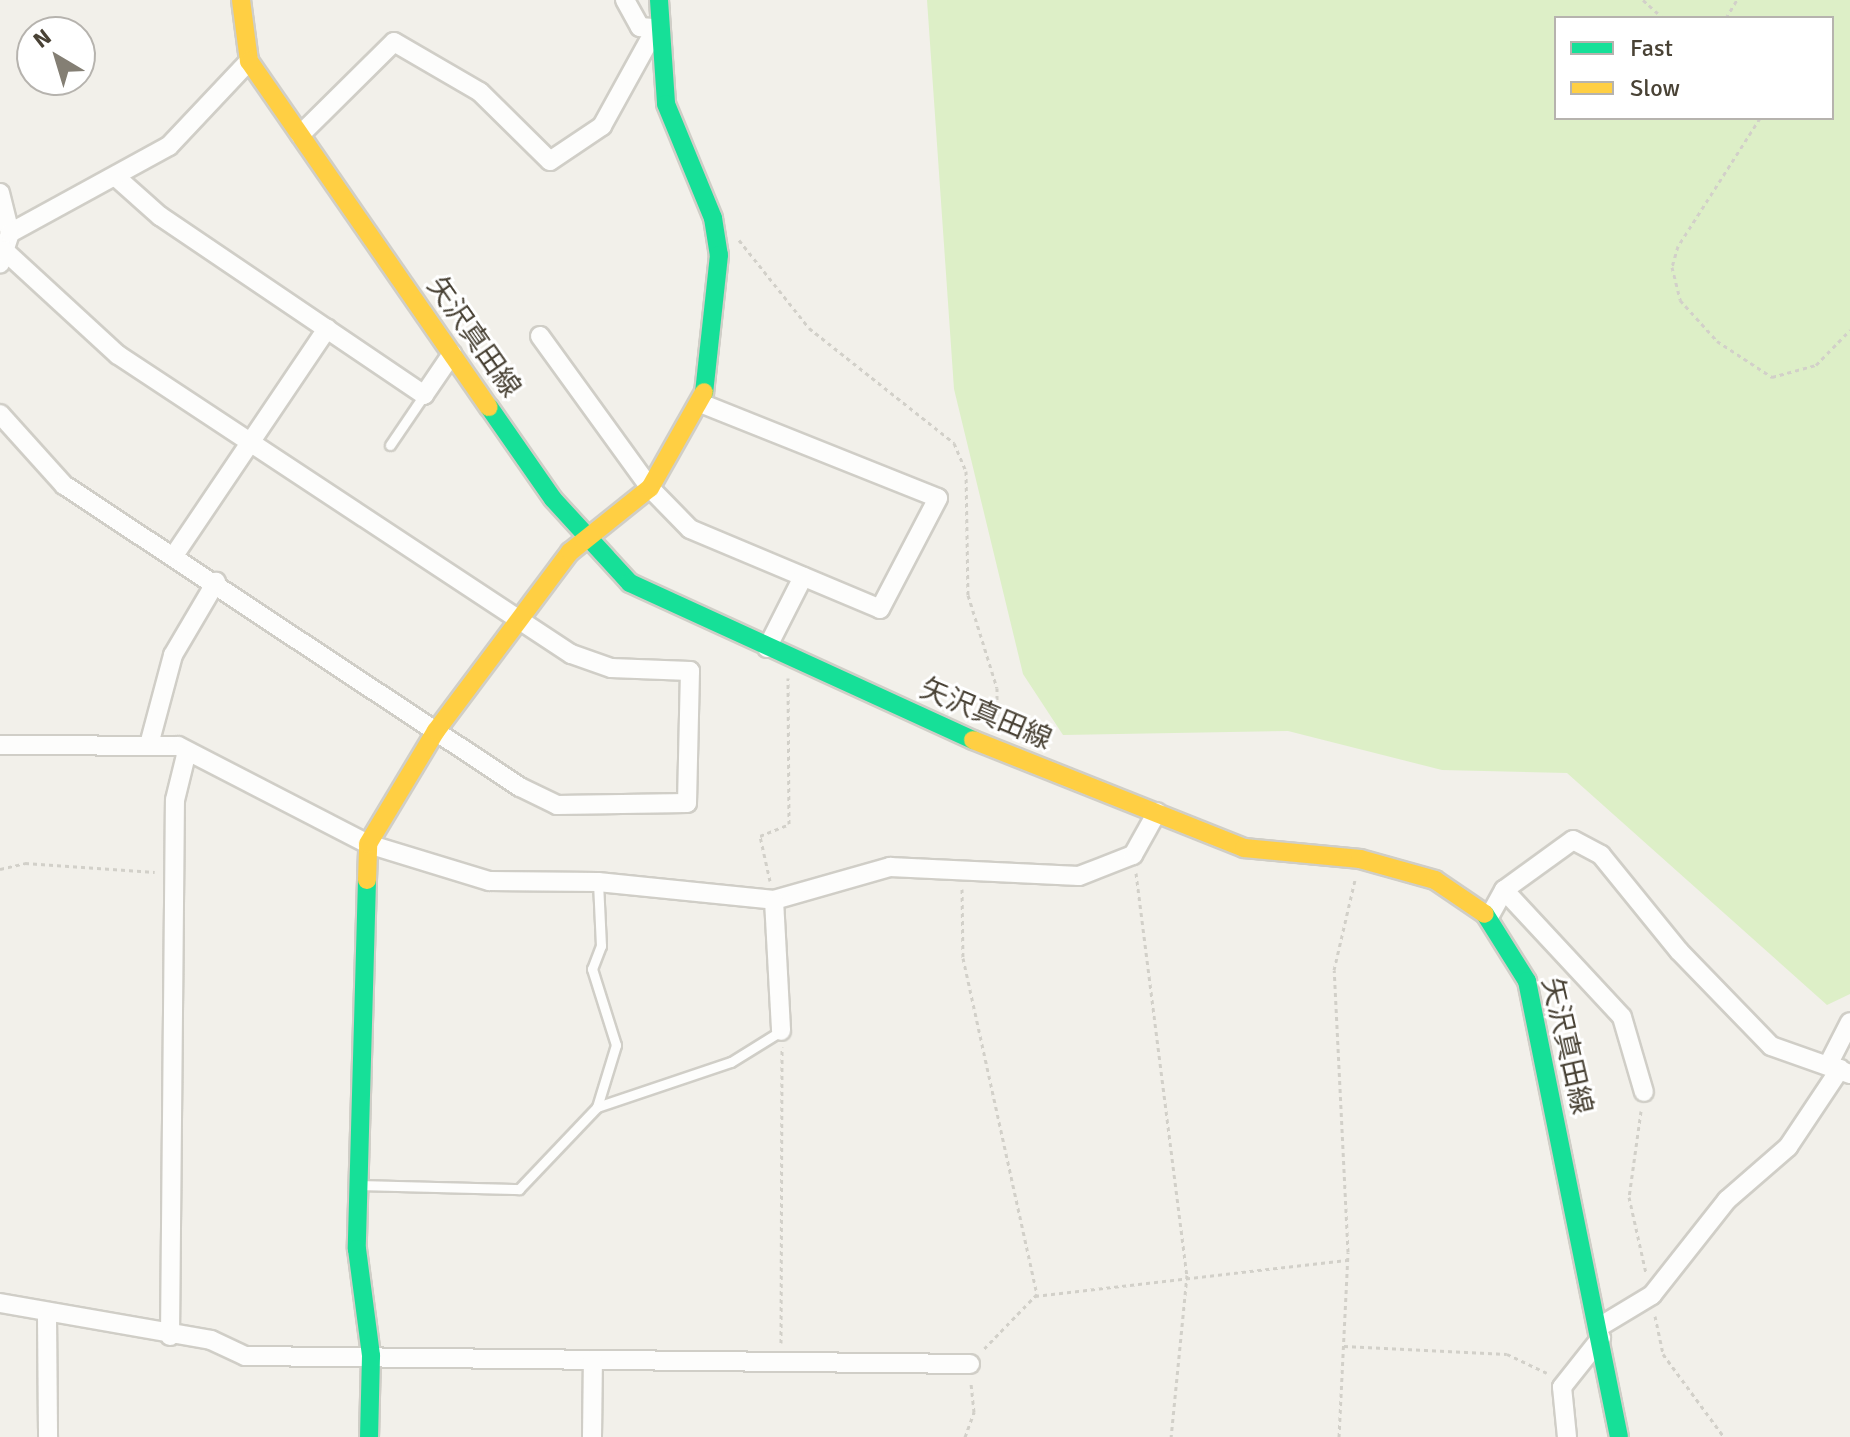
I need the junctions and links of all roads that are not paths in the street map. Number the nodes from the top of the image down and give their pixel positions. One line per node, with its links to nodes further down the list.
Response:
1 (241, 0): 5 (main road, 矢沢真田線)
2 (625, 0): 4 (street)
3 (659, 0): 4 (main road)
4 (656, 28): 6 (street); 14 (main road)
5 (249, 61): 6 (main road, 矢沢真田線); 7 (street)
6 (300, 135): 12 (main road, 矢沢真田線)
7 (116, 177): 9 (street); 10 (street)
8 (0, 193): 9 (street)
9 (5, 249): 16 (street)
10 (327, 329): 13 (street); 16 (street)
11 (540, 336): 18 (street)
12 (452, 354): 13 (street); 19 (main road, 矢沢真田線)
13 (424, 395): 17 (lane)
14 (703, 404): 18 (main road); 21 (street)
15 (0, 414): 20 (street)
16 (253, 444): 20 (street); 23 (street)
17 (390, 445)
18 (650, 488): 19 (main road); 21 (street)
19 (584, 537): 23 (main road); 24 (main road, 矢沢真田線)
20 (175, 554): 22 (street)
21 (803, 577): 24 (street)
22 (216, 582): 25 (street); 26 (street)
23 (519, 620): 25 (main road); 25 (street)
24 (767, 648): 29 (main road, 矢沢真田線)
25 (436, 731): 30 (main road)
26 (150, 741): 27 (street); 28 (street)
27 (0, 745)
28 (187, 751): 30 (street); 44 (street)
29 (1157, 812): 33 (street); 34 (main road, 矢沢真田線)
30 (368, 844): 31 (street); 40 (main road)
31 (598, 882): 33 (street); 39 (lane)
32 (1504, 890): 34 (street); 37 (street); 38 (street)
33 (774, 900): 36 (street)
34 (1489, 917): 43 (main road, 矢沢真田線)
35 (1850, 1022): 37 (street)
36 (781, 1031): 39 (lane)
37 (1839, 1070): 43 (street)
38 (1644, 1092)
39 (597, 1107): 40 (lane)
40 (359, 1185): 45 (main road)
41 (0, 1303): 42 (street)
42 (47, 1316): 44 (street); 48 (street)
43 (1600, 1333): 51 (street); 52 (main road, 矢沢真田線)
44 (170, 1336): 45 (street)
45 (371, 1356): 46 (street); 49 (main road)
46 (593, 1360): 47 (street); 50 (street)
47 (970, 1364)
48 (48, 1437)
49 (369, 1437)
50 (592, 1437)
51 (1567, 1437)
52 (1619, 1437)

